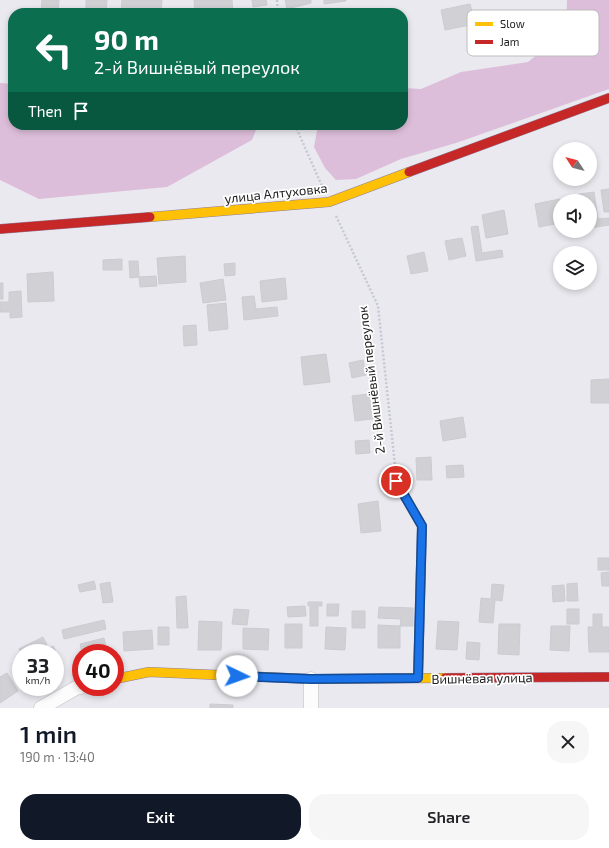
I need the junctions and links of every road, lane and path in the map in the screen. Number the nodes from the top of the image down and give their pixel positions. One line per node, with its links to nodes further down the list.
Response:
1 (609, 98): 3 (street, улица Алтуховка)
2 (297, 130): 3 (path, 2-й Вишнёвый переулок)
3 (329, 202): 4 (street, улица Алтуховка); 5 (path, 2-й Вишнёвый переулок)
4 (0, 229)
5 (396, 481): 8 (street)
6 (124, 677): 9 (street, Вишнёвая улица)
7 (609, 677): 8 (street, Вишнёвая улица)
8 (418, 678): 9 (street, Вишнёвая улица)
9 (311, 679): 12 (street)
10 (72, 690): 11 (street)
11 (41, 708)
12 (311, 708)

